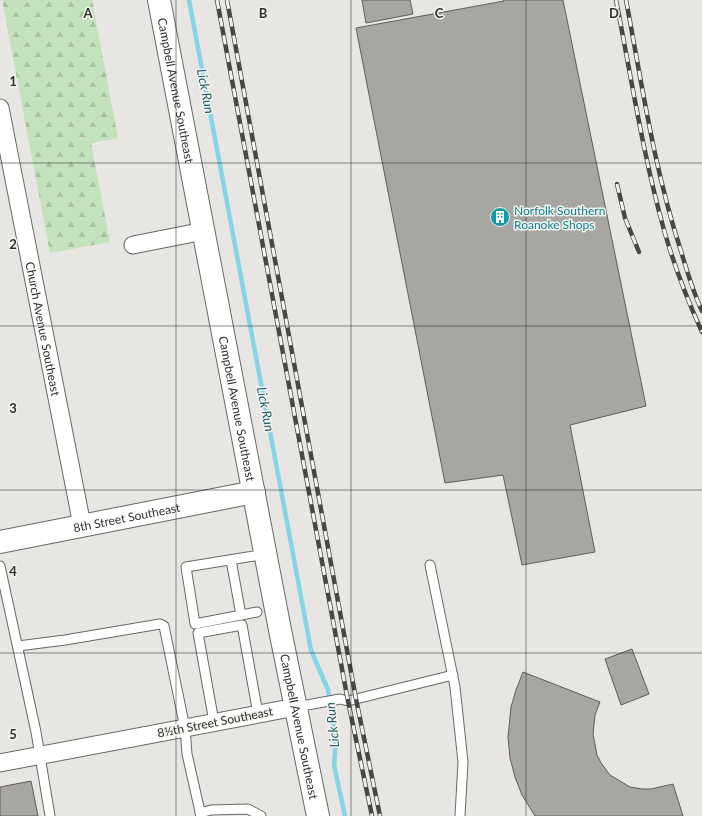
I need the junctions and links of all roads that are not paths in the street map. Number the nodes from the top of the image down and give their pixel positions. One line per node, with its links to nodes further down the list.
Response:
1 (159, 0): 3 (street, Campbell Avenue Southeast)
2 (0, 108): 6 (street, Church Avenue Southeast)
3 (204, 231): 4 (street); 5 (street, Campbell Avenue Southeast)
4 (133, 245)
5 (254, 492): 6 (street, 8th Street Southeast); 8 (street, Campbell Avenue Southeast)
6 (82, 525): 7 (street, 8th Street Southeast)
7 (0, 542)
8 (266, 554): 9 (lane); 16 (street, Campbell Avenue Southeast)
9 (231, 560): 13 (lane); 13 (lane)
10 (430, 565): 15 (lane)
11 (0, 566): 14 (lane)
12 (257, 612): 13 (lane)
13 (241, 615)
14 (18, 646): 19 (lane); 20 (lane)
15 (453, 675): 16 (lane, 8½th Street Southeast); 26 (lane)
16 (307, 705): 17 (street, 8½th Street Southeast); 25 (street, Campbell Avenue Southeast)
17 (258, 714): 18 (street, 8½th Street Southeast); 18 (lane)
18 (214, 722): 19 (street, 8½th Street Southeast)
19 (185, 728): 20 (street, 8½th Street Southeast); 22 (lane)
20 (40, 756): 21 (street, 8½th Street Southeast); 23 (lane)
21 (0, 763)
22 (201, 815): 24 (lane)
23 (50, 816)
24 (261, 816)
25 (318, 816)
26 (460, 816)

